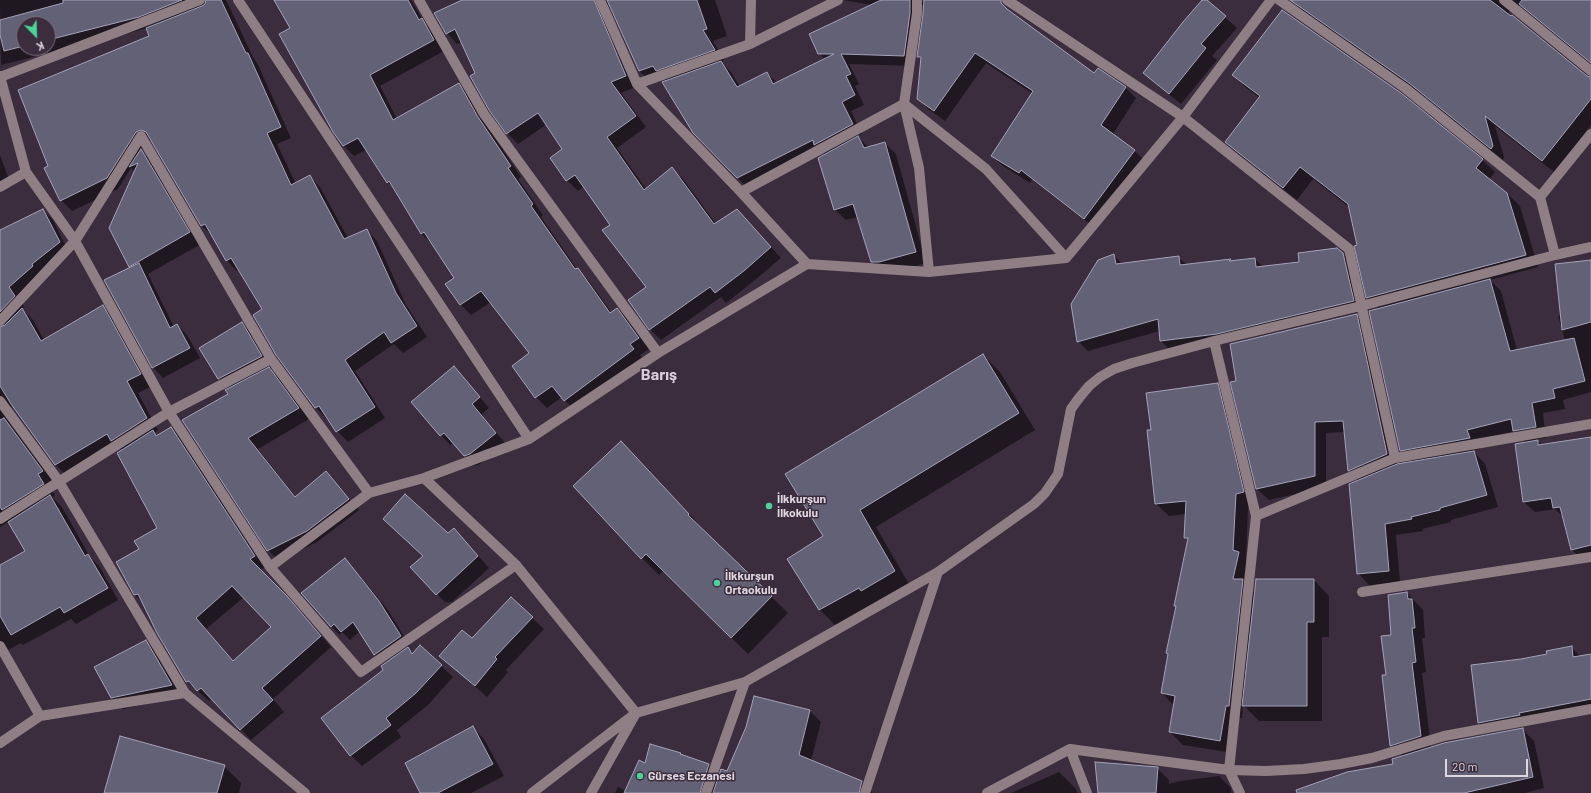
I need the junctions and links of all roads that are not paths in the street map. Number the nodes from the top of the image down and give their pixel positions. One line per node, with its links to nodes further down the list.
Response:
1 (200, 0): 14 (street)
2 (238, 0): 37 (street)
3 (419, 0): 32 (street)
4 (600, 0): 15 (street)
5 (751, 0): 12 (street)
6 (838, 0): 12 (street)
7 (916, 0): 16 (street)
8 (1007, 0): 17 (street)
9 (1271, 0): 17 (street)
10 (1279, 0): 22 (street)
11 (1504, 0): 13 (street)
12 (750, 44): 15 (street)
13 (1591, 70)
14 (0, 76): 19 (street)
15 (637, 84): 21 (street)
16 (904, 104): 21 (street); 26 (street); 28 (street)
17 (1183, 117): 26 (street); 29 (street)
18 (1591, 134): 22 (street)
19 (26, 172): 20 (street); 23 (street)
20 (0, 187)
21 (741, 192): 27 (street)
22 (1540, 197): 25 (street)
23 (75, 241): 30 (street); 33 (street); 35 (street)
24 (1591, 247): 25 (street)
25 (1555, 255): 29 (street)
26 (1066, 258): 28 (street)
27 (807, 264): 28 (street); 32 (street)
28 (929, 272)
29 (1361, 306): 31 (street); 38 (street)
30 (0, 321)
31 (1214, 341): 42 (street); 47 (street)
32 (658, 353): 37 (street)
33 (271, 359): 35 (street); 41 (street)
34 (0, 402): 40 (street)
35 (169, 412): 40 (street); 46 (street)
36 (1591, 424): 38 (street)
37 (529, 439): 39 (street)
38 (1395, 458): 42 (street)
39 (424, 478): 41 (street); 45 (street)
40 (58, 480): 43 (street); 51 (street)
41 (369, 493): 46 (street)
42 (1256, 516): 57 (street)
43 (0, 519)
44 (1591, 558): 48 (street)
45 (516, 565): 46 (street); 53 (street)
46 (270, 567)
47 (938, 572): 50 (street); 62 (street)
48 (1362, 592)
49 (0, 646): 54 (street)
50 (745, 682): 53 (street); 61 (street)
51 (186, 693): 54 (street); 58 (street)
52 (1591, 709): 57 (street)
53 (636, 713): 59 (street); 60 (street)
54 (40, 716): 55 (street)
55 (0, 743)
56 (1070, 749): 57 (street); 63 (street); 64 (street)
57 (1229, 770): 65 (street)
58 (305, 793)
59 (532, 793)
60 (591, 793)
61 (706, 793)
62 (865, 793)
63 (986, 793)
64 (1087, 793)
65 (1240, 793)

